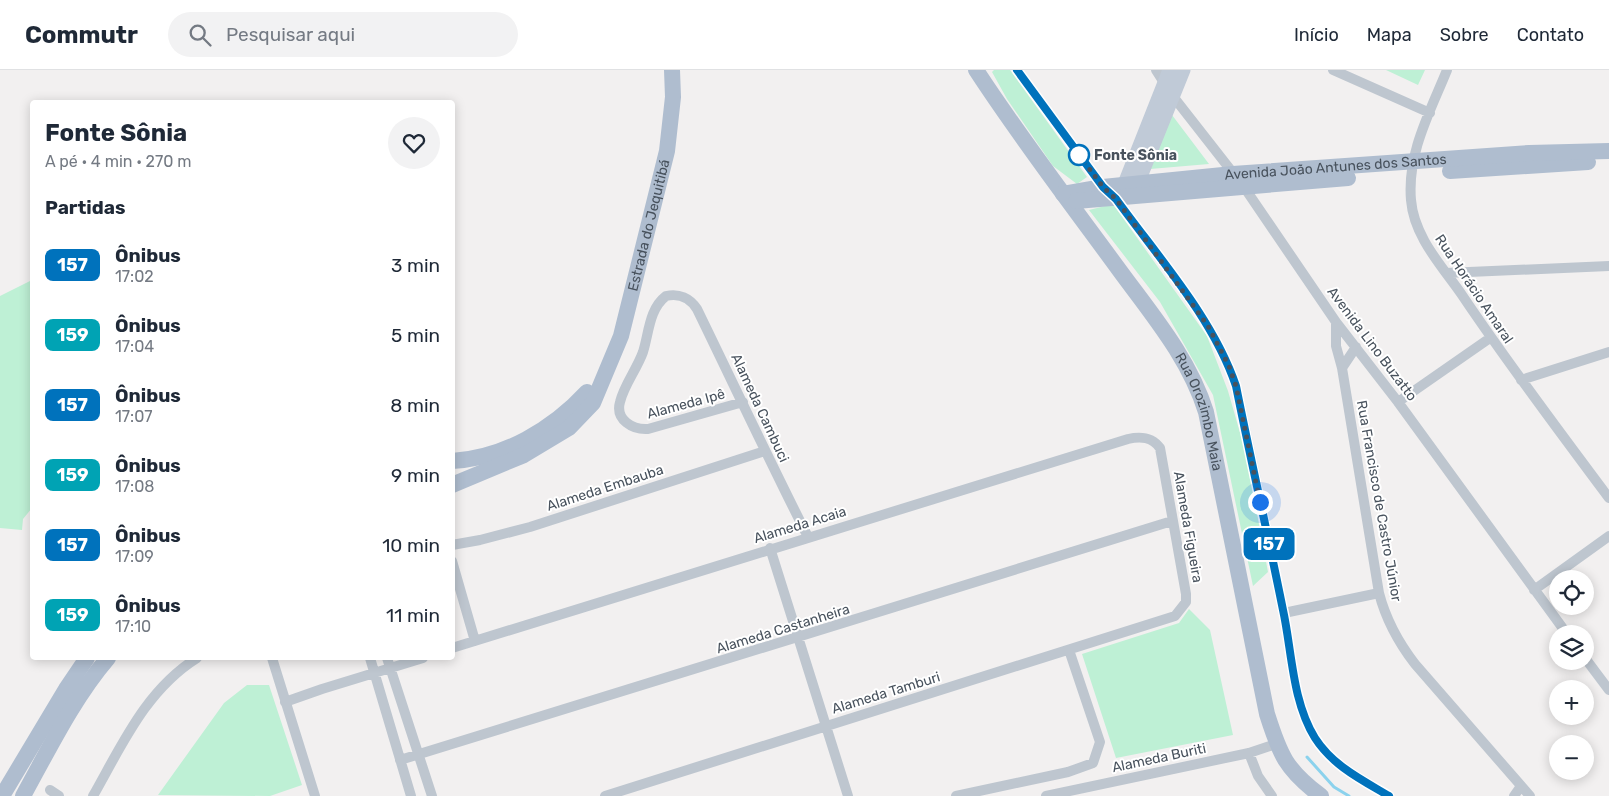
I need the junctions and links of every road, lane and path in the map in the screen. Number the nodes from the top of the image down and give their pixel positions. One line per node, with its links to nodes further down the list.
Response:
1 (672, 70): 24 (main road, Estrada do Jequitibá)
2 (976, 70): 16 (main road, Rua Orozimbo Maia)
3 (1017, 70): 13 (street)
4 (1183, 70): 7 (main road)
5 (1333, 70): 8 (street)
6 (1447, 70): 8 (street, Rua Horácio Amaral)
7 (1166, 79): 12 (street, Avenida Lino Buzatto); 15 (main road)
8 (1430, 113): 11 (street, Rua Horácio Amaral)
9 (1609, 151): 11 (main road, Avenida João Antunes dos Santos)
10 (1609, 161): 11 (main road, Avenida João Antunes dos Santos)
11 (1412, 168): 12 (main road, Avenida João Antunes dos Santos); 14 (main road, Avenida João Antunes dos Santos); 18 (street, Rua Horácio Amaral)
12 (1233, 174): 14 (street, Avenida Lino Buzatto); 15 (main road, Avenida João Antunes dos Santos)
13 (1103, 187): 15 (main road, Avenida João Antunes dos Santos); 16 (main road, Avenida João Antunes dos Santos)
14 (1244, 187): 15 (main road, Avenida João Antunes dos Santos); 19 (street, Avenida Lino Buzatto)
15 (1125, 193): 16 (main road, Avenida João Antunes dos Santos); 42 (street)
16 (1066, 198): 61 (main road, Rua Orozimbo Maia)
17 (1609, 266): 18 (street)
18 (1446, 273): 20 (street, Rua Horácio Amaral)
19 (1336, 322): 21 (street, Avenida Lino Buzatto); 23 (street, Rua Francisco de Castro Júnior)
20 (1490, 338): 25 (street, Rua Horácio Amaral); 27 (street)
21 (1356, 347): 23 (street); 27 (street, Avenida Lino Buzatto)
22 (1609, 352): 25 (street)
23 (1342, 368): 41 (street, Rua Francisco de Castro Júnior)
24 (604, 374): 31 (main road, Estrada do Jequitibá); 32 (main road, Estrada do Jequitibá)
25 (1521, 380): 33 (street, Rua Horácio Amaral)
26 (743, 402): 28 (street, Alameda Ipê); 28 (street, Alameda Cambuci); 30 (street, Alameda Cambuci)
27 (1398, 402): 40 (street, Avenida Lino Buzatto)
28 (636, 428)
29 (1155, 442): 34 (street, Alameda Figueira); 36 (street, Alameda Acaia)
30 (765, 451): 36 (street, Alameda Cambuci); 37 (street, Alameda Embauba)
31 (455, 461)
32 (455, 484)
33 (1609, 498)
34 (1172, 521): 43 (street, Alameda Figueira); 45 (street, Alameda Castanheira)
35 (1609, 536): 40 (street)
36 (808, 537): 38 (street, Alameda Acaia)
37 (455, 544)
38 (770, 548): 45 (street); 46 (street, Alameda Acaia)
39 (455, 571): 46 (street)
40 (1534, 590): 44 (street, Avenida Lino Buzatto)
41 (1379, 593): 42 (street); 65 (street, Rua Francisco de Castro Júnior)
42 (1284, 613): 80 (street)
43 (1175, 616): 48 (street, Alameda Tamburi)
44 (1560, 625)
45 (799, 638): 60 (street); 63 (street, Alameda Castanheira)
46 (475, 641): 47 (street, Alameda Acaia)
47 (455, 647)
48 (1070, 650): 60 (street, Alameda Tamburi); 76 (street)
49 (86, 660): 67 (main road)
50 (106, 660): 68 (main road)
51 (194, 660): 70 (street)
52 (273, 660): 59 (street)
53 (371, 660): 57 (street)
54 (409, 660): 55 (street)
55 (389, 663): 57 (street); 63 (street)
56 (1594, 670): 58 (street)
57 (375, 672): 59 (street); 64 (street)
58 (1609, 690)
59 (285, 702): 71 (street)
60 (826, 726): 74 (street, Alameda Tamburi); 75 (street)
61 (1276, 744): 62 (street, Alameda Buriti); 79 (main road, Rua Orozimbo Maia)
62 (1249, 753): 77 (street, Alameda Buriti); 78 (street)
63 (418, 755): 64 (street, Alameda Castanheira); 73 (street)
64 (400, 760): 72 (street)
65 (1521, 786): 81 (street); 82 (street, Rua Francisco de Castro Júnior)
66 (50, 790): 69 (street)
67 (2, 796)
68 (23, 796)
69 (59, 796)
70 (93, 796)
71 (315, 796)
72 (411, 796)
73 (432, 796)
74 (605, 796)
75 (848, 796)
76 (956, 796)
77 (1046, 796)
78 (1272, 796)
79 (1321, 796)
80 (1389, 796)
81 (1514, 796)
82 (1530, 796)

